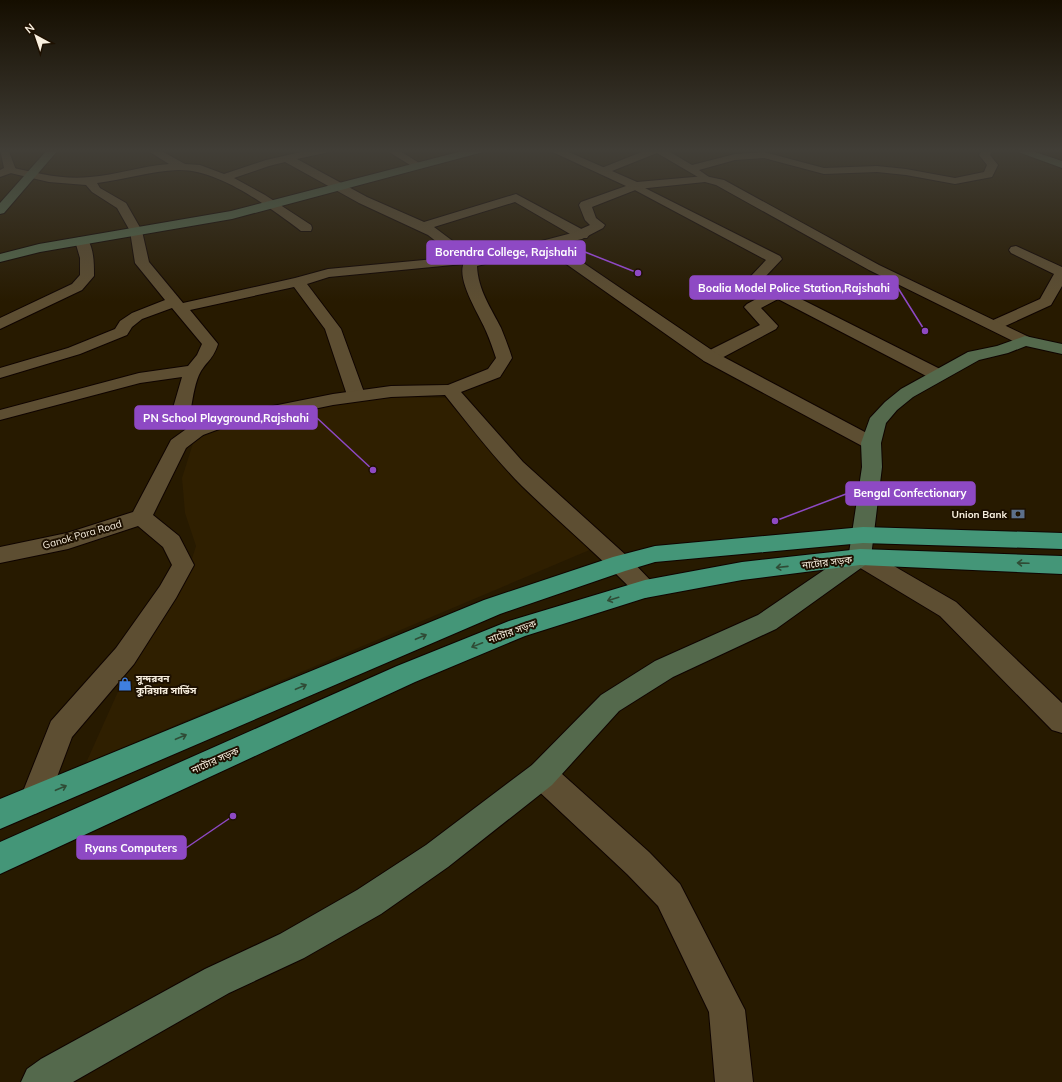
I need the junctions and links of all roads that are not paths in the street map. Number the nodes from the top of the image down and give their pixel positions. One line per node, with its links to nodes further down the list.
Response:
1 (4, 199): 12 (main road)
2 (111, 199): 15 (street)
3 (265, 199): 11 (street)
4 (290, 199): 11 (main road)
5 (364, 199): 13 (street)
6 (511, 199): 13 (street)
7 (519, 199): 16 (street)
8 (601, 199): 16 (street)
9 (661, 199): 23 (street)
10 (751, 199): 26 (street)
11 (273, 204): 14 (street); 15 (main road)
12 (0, 210)
13 (425, 226): 21 (street)
14 (306, 228)
15 (136, 231): 17 (main road); 24 (street)
16 (582, 235): 18 (street)
17 (82, 241): 20 (main road); 25 (street)
18 (547, 244): 21 (street); 29 (street)
19 (1016, 250): 26 (street)
20 (0, 258)
21 (468, 262): 22 (street); 33 (street)
22 (298, 282): 24 (street); 34 (street)
23 (778, 293): 29 (street); 32 (street)
24 (177, 305): 30 (street); 31 (street)
25 (0, 324)
26 (997, 324): 27 (street)
27 (1025, 340): 28 (main road); 32 (main road)
28 (1062, 349)
29 (710, 357): 37 (street)
30 (193, 370): 35 (street); 36 (street)
31 (0, 373)
32 (938, 375): 37 (main road)
33 (450, 390): 34 (street); 42 (street)
34 (356, 395): 36 (street)
35 (1, 415)
36 (196, 431): 38 (street)
37 (871, 443): 40 (main road)
38 (141, 517): 41 (street, Ganok Para Road); 47 (street)
39 (1062, 541): 40 (highway)
40 (862, 546): 42 (highway); 43 (highway, নাটোর সড়ক, one-way to 40); 44 (highway, নাটোর সড়ক, one-way to 44); 45 (street); 46 (main road)
41 (0, 555)
42 (621, 563): 44 (street); 47 (highway, one-way to 42)
43 (1062, 565)
44 (645, 589): 49 (highway, নাটোর সড়ক, one-way to 49)
45 (1062, 721)
46 (542, 775): 50 (main road); 51 (street)
47 (35, 799): 48 (highway)
48 (0, 814)
49 (0, 858)
50 (40, 1082)
51 (734, 1082)

